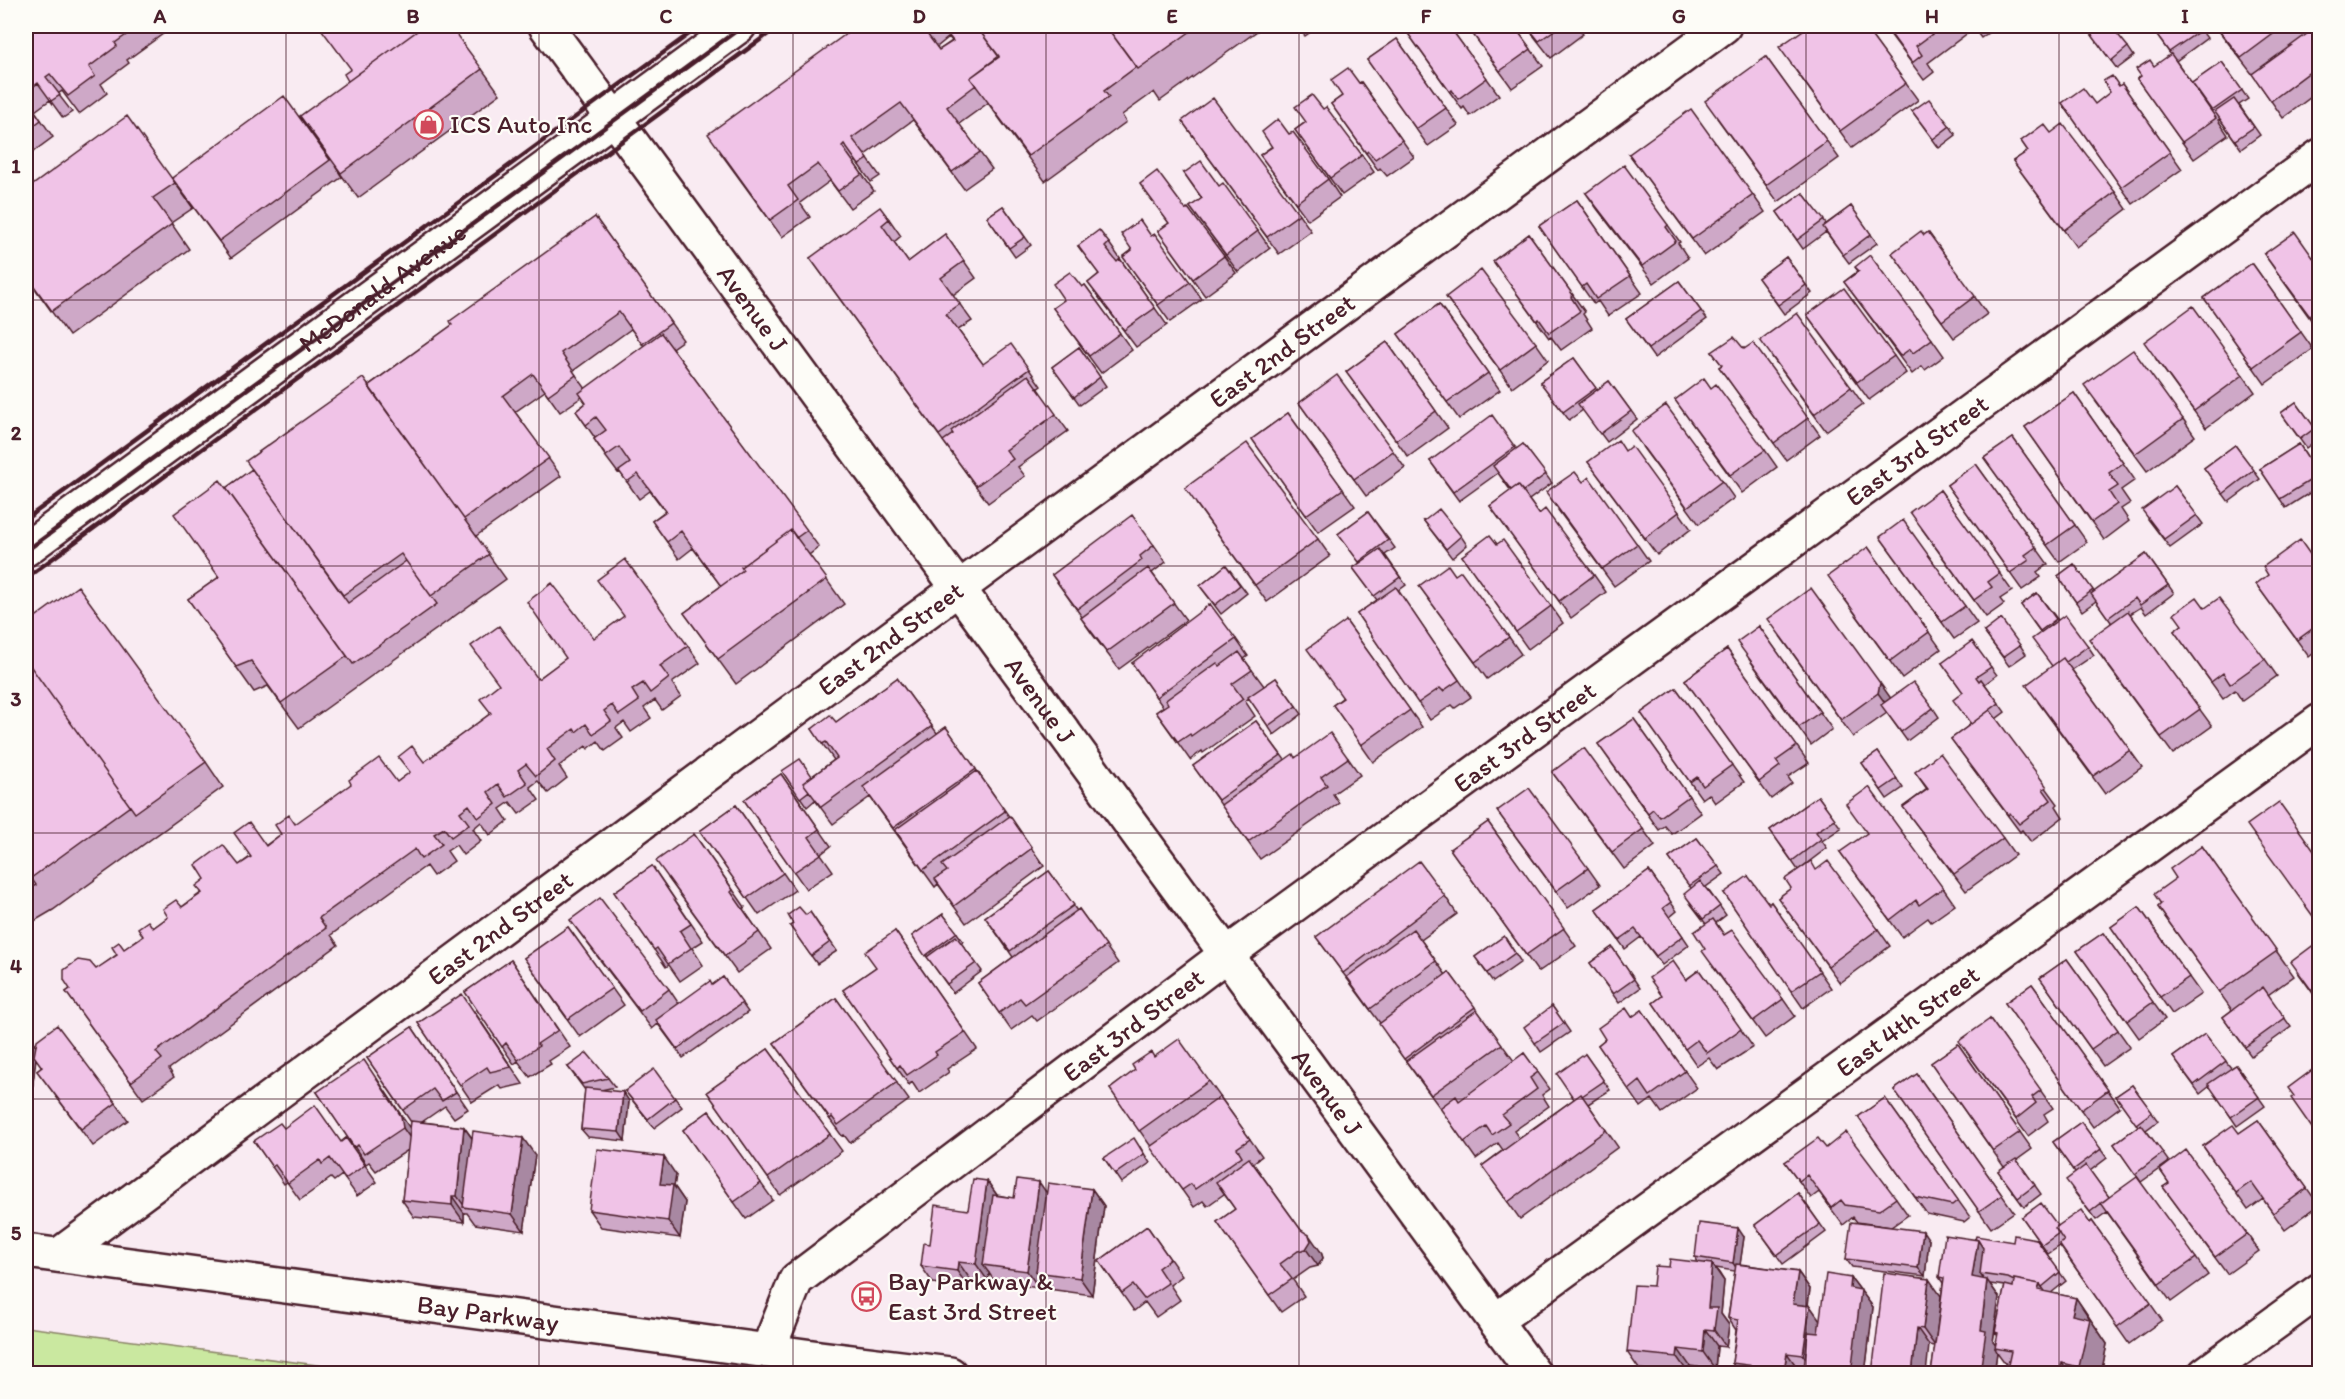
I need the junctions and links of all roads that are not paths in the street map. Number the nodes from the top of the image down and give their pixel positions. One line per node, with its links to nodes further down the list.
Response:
1 (546, 26): 4 (street, Avenue J)
2 (739, 26): 4 (street, McDonald Avenue)
3 (1724, 26): 7 (street, East 2nd Street)
4 (614, 117): 6 (street, McDonald Avenue); 7 (street, Avenue J)
5 (2319, 156): 9 (street, East 3rd Street)
6 (26, 549)
7 (957, 589): 9 (street, Avenue J); 11 (street, East 2nd Street)
8 (2319, 722): 13 (street, East 4th Street)
9 (1227, 954): 13 (street, Avenue J); 14 (street, East 3rd Street)
10 (26, 1251): 11 (street, Bay Parkway)
11 (59, 1255): 14 (street, Bay Parkway)
12 (2319, 1290): 17 (street)
13 (1495, 1320): 16 (street, Avenue J)
14 (768, 1350): 15 (street, Bay Parkway)
15 (950, 1374)
16 (1534, 1374)
17 (2205, 1374)

